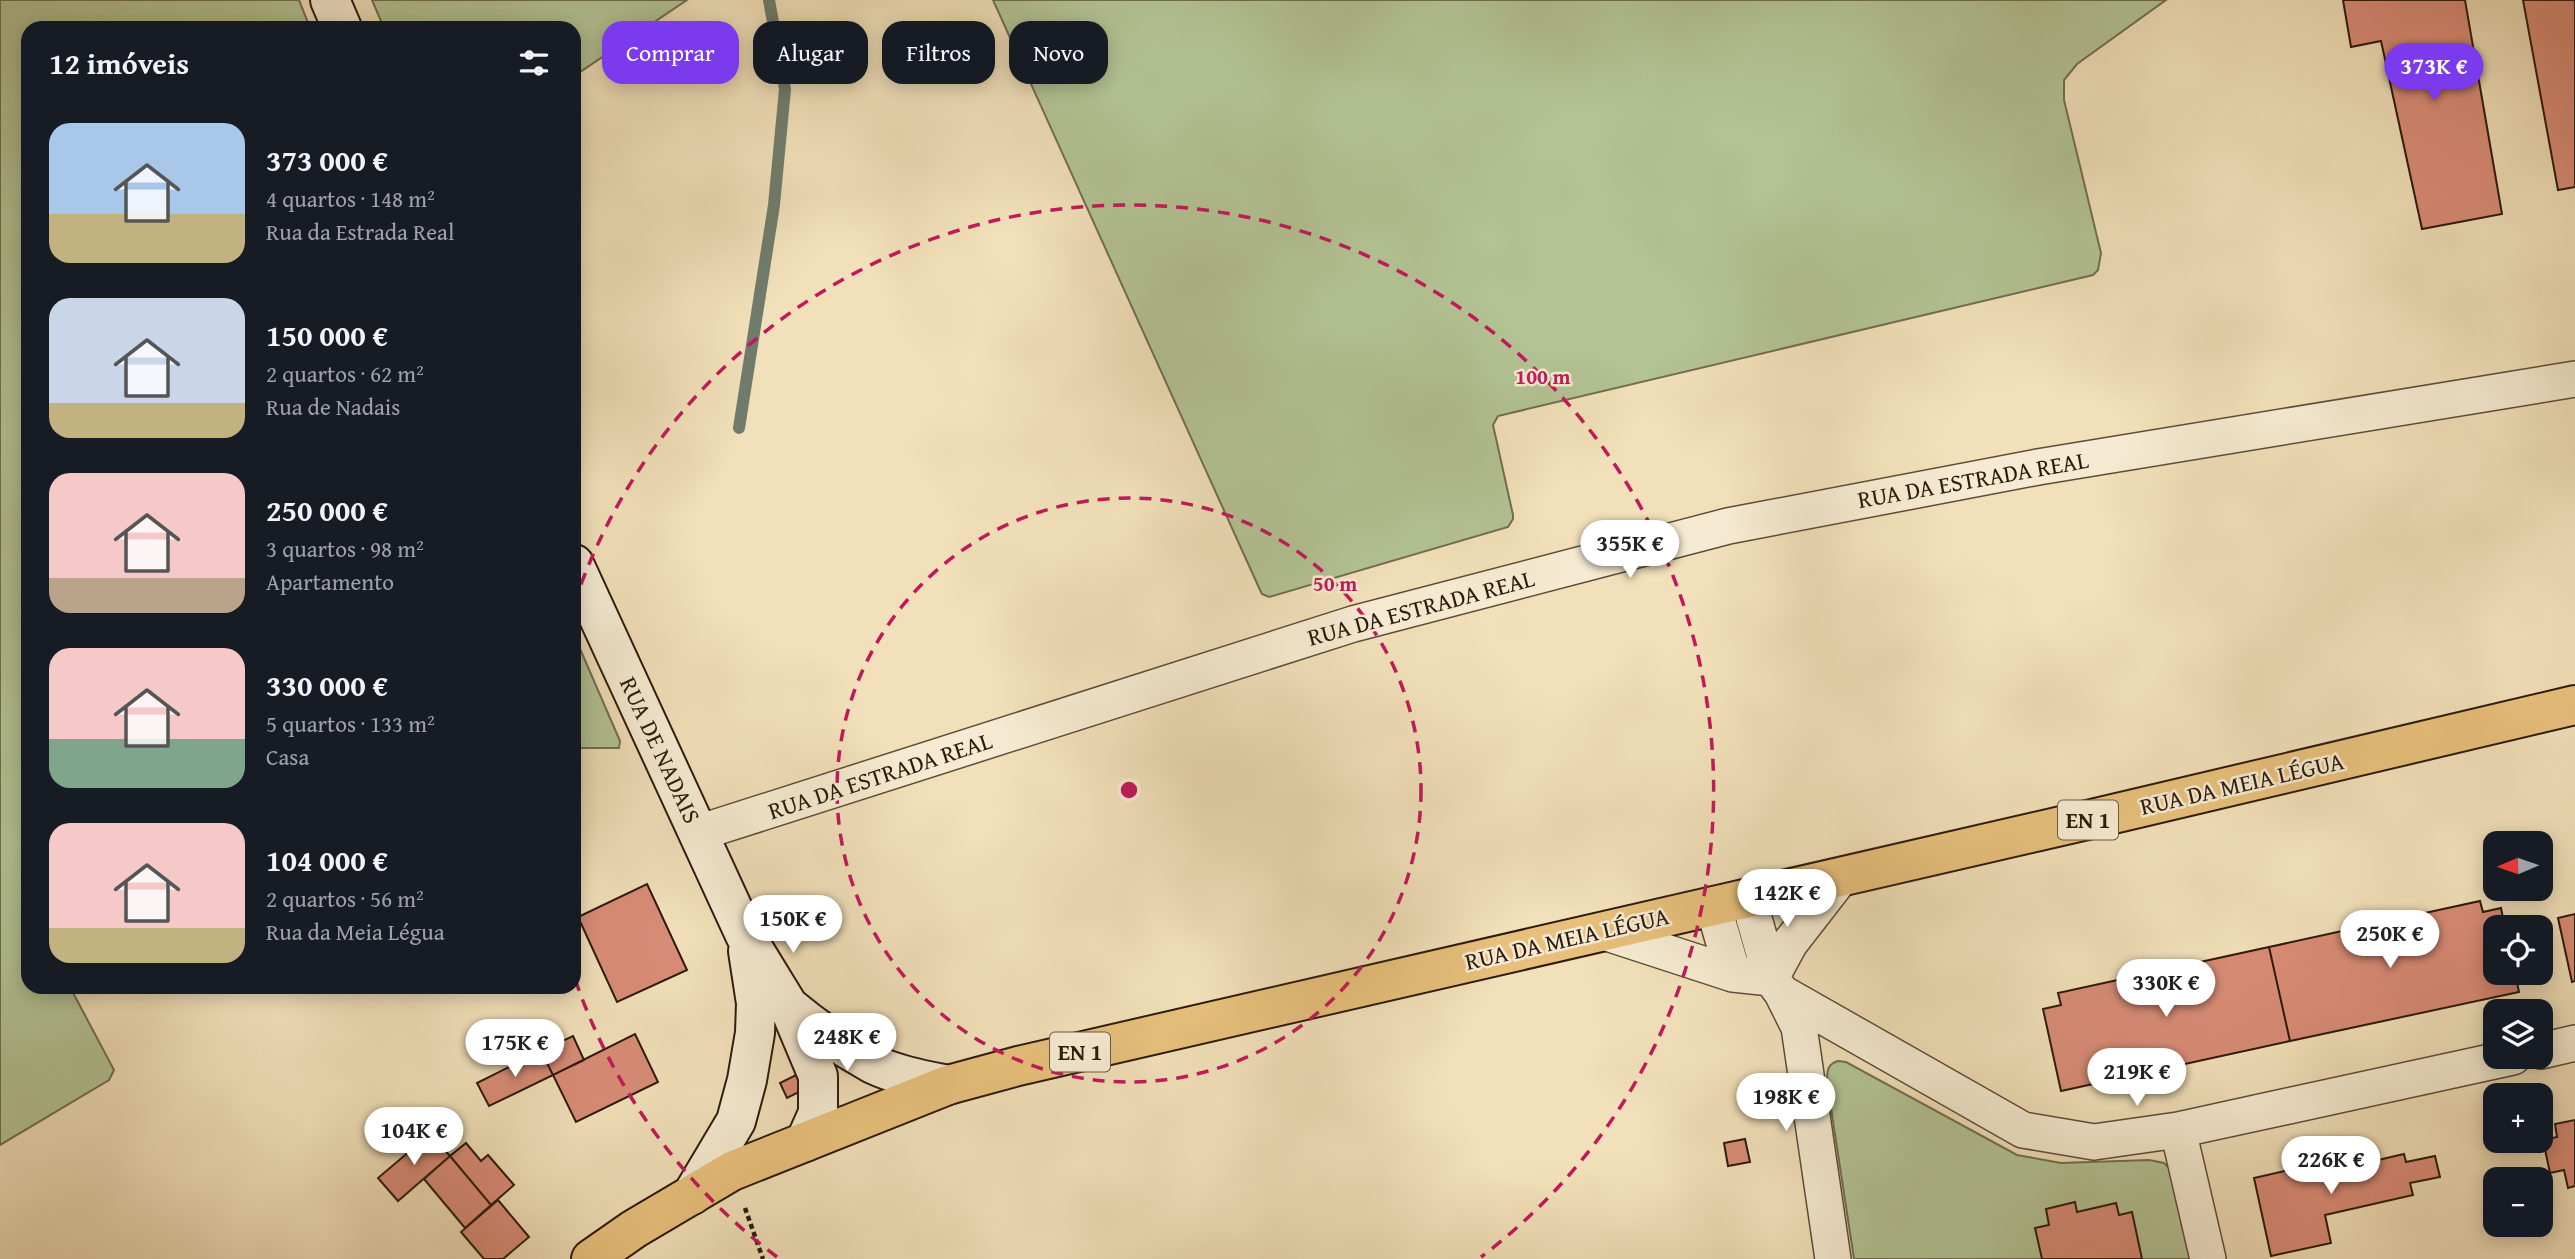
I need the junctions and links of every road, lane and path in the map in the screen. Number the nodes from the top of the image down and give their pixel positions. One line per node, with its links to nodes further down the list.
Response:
1 (330, 0): 2 (street)
2 (339, 21)
3 (2575, 379): 6 (street, RUA DA ESTRADA REAL)
4 (581, 579): 6 (street, RUA DE NADAIS)
5 (2575, 705): 7 (main road, RUA DA MEIA LÉGUA / EN 1)
6 (698, 833): 10 (street, RUA DE NADAIS)
7 (1842, 876): 8 (main road, RUA DA MEIA LÉGUA / EN 1); 12 (street)
8 (1731, 901): 9 (main road, RUA DA MEIA LÉGUA / EN 1); 11 (street); 12 (street)
9 (1601, 931): 11 (street); 18 (main road, RUA DA MEIA LÉGUA / EN 1)
10 (745, 935): 13 (street, RUA DE NADAIS); 14 (street, RUA DE NADAIS)
11 (1733, 974): 12 (street)
12 (1776, 986): 19 (street); 25 (street)
13 (789, 1007): 18 (street, RUA DE NADAIS); 20 (street, RUA DE NADAIS)
14 (755, 1033): 20 (street, RUA DE NADAIS); 22 (street, RUA DE NADAIS)
15 (2575, 1044): 16 (street)
16 (2553, 1049)
17 (2483, 1064): 19 (street)
18 (947, 1085): 20 (main road, RUA DA MEIA LÉGUA / EN 1)
19 (2178, 1130): 26 (street)
20 (796, 1146): 21 (main road, RUA DA MEIA LÉGUA / EN 1)
21 (732, 1171): 22 (main road, RUA DA MEIA LÉGUA / EN 1); 24 (path)
22 (692, 1195): 23 (main road, RUA DA MEIA LÉGUA / EN 1)
23 (590, 1259)
24 (763, 1259)
25 (1833, 1259)
26 (2208, 1259)

